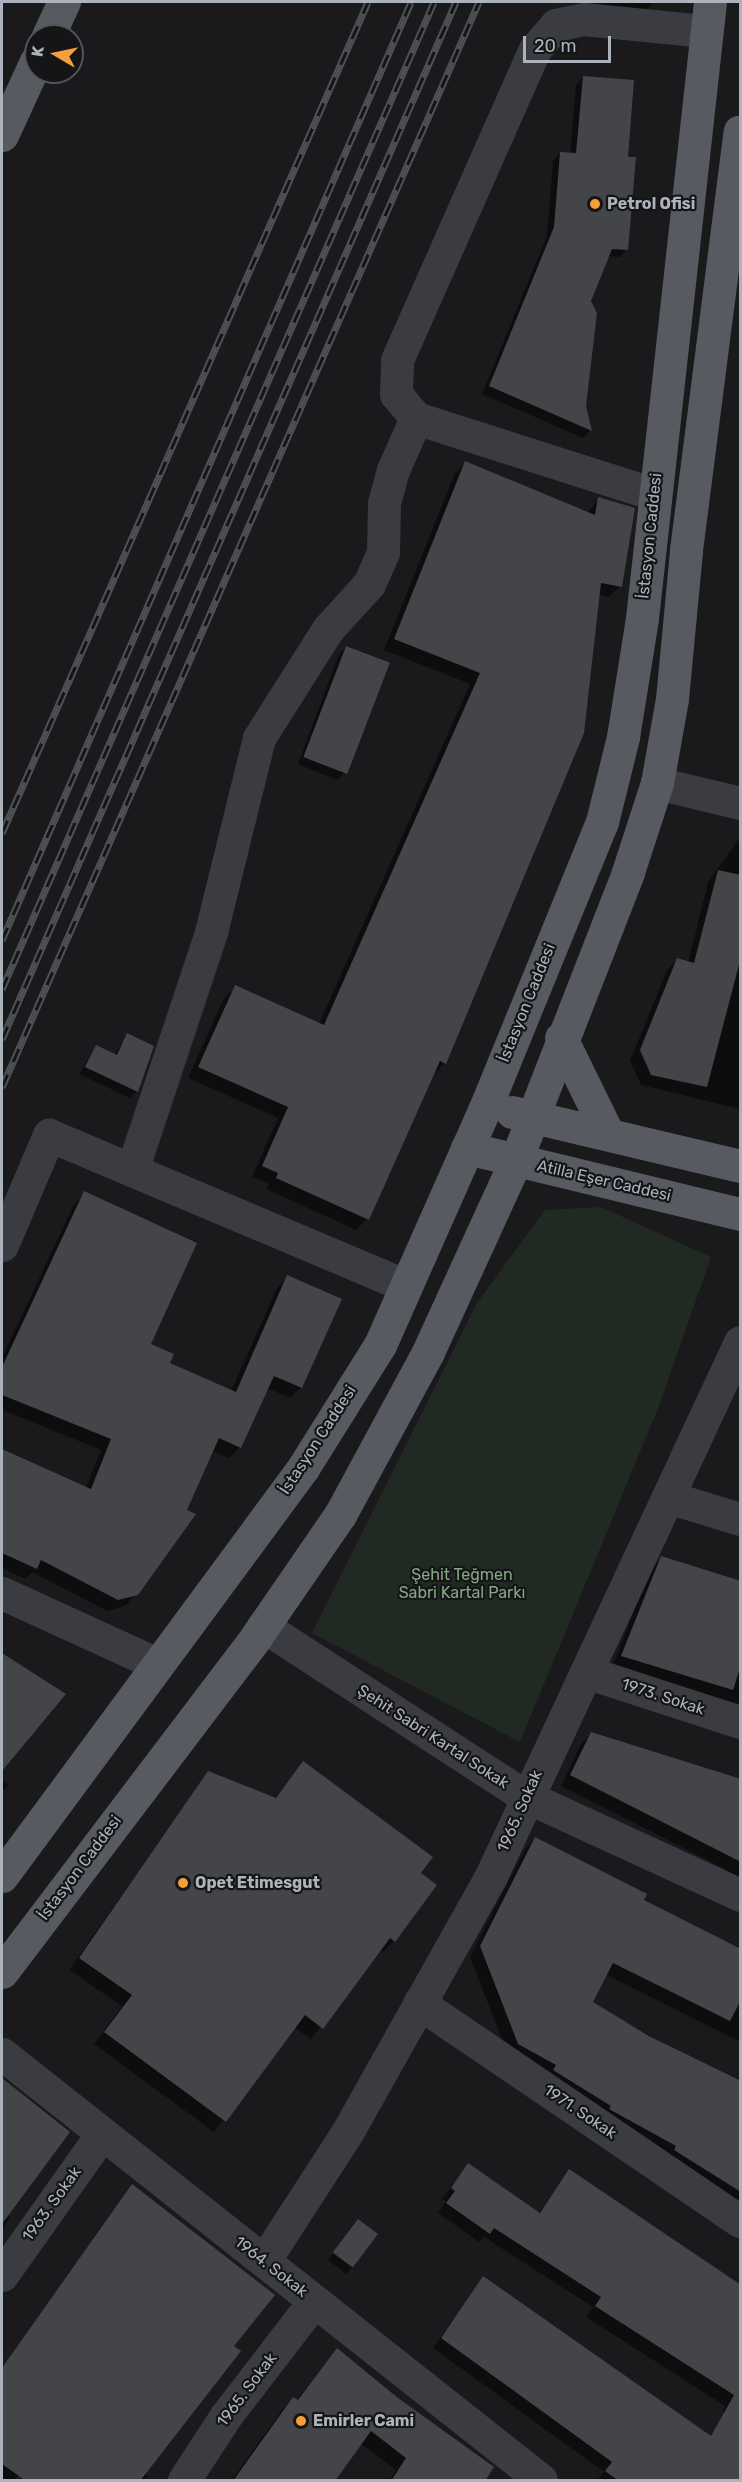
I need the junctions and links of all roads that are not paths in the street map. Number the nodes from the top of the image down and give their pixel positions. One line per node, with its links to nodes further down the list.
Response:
1 (64, 2): 3 (main road)
2 (707, 16): 7 (street); 8 (main road, İstasyon Caddesi)
3 (54, 24)
4 (26, 84): 6 (main road)
5 (741, 131): 9 (main road, İstasyon Caddesi)
6 (2, 135)
7 (416, 418): 8 (street); 18 (street)
8 (654, 494): 12 (main road, İstasyon Caddesi)
9 (657, 783): 10 (street); 11 (main road, İstasyon Caddesi)
10 (741, 803)
11 (561, 1038): 13 (main road, İstasyon Caddesi); 14 (main road)
12 (486, 1106): 13 (main road); 15 (main road, İstasyon Caddesi)
13 (532, 1116): 14 (main road); 16 (main road, İstasyon Caddesi)
14 (608, 1134): 17 (main road)
15 (467, 1148): 16 (main road, Atilla Eşer Caddesi); 21 (main road, İstasyon Caddesi)
16 (516, 1160): 19 (main road, Atilla Eşer Caddesi); 26 (main road, İstasyon Caddesi)
17 (741, 1166)
18 (132, 1170): 20 (street); 21 (street)
19 (741, 1214)
20 (2, 1245)
21 (406, 1286): 27 (main road, İstasyon Caddesi)
22 (741, 1342): 23 (street, 1965. Sokak)
23 (668, 1497): 24 (street); 28 (street, 1965. Sokak)
24 (741, 1519)
25 (2, 1593): 27 (street)
26 (263, 1626): 30 (street, Şehit Sabri Kartal Sokak); 33 (main road, İstasyon Caddesi)
27 (158, 1664): 31 (main road, İstasyon Caddesi)
28 (586, 1672): 29 (street, 1973. Sokak); 30 (street, 1965. Sokak)
29 (741, 1722)
30 (525, 1796): 32 (street, Şehit Sabri Kartal Sokak); 34 (street, 1965. Sokak)
31 (2, 1876)
32 (741, 1895)
33 (2, 1972)
34 (419, 2004): 37 (street, 1971. Sokak); 38 (street, 1965. Sokak)
35 (2, 2054): 36 (street, 1964. Sokak)
36 (102, 2134): 38 (street, 1964. Sokak); 39 (street, 1963. Sokak)
37 (741, 2221)
38 (264, 2261): 40 (street, 1964. Sokak)
39 (2, 2275)
40 (314, 2301): 41 (street, 1964. Sokak); 42 (street, 1965. Sokak)
41 (526, 2476)
42 (184, 2481)

